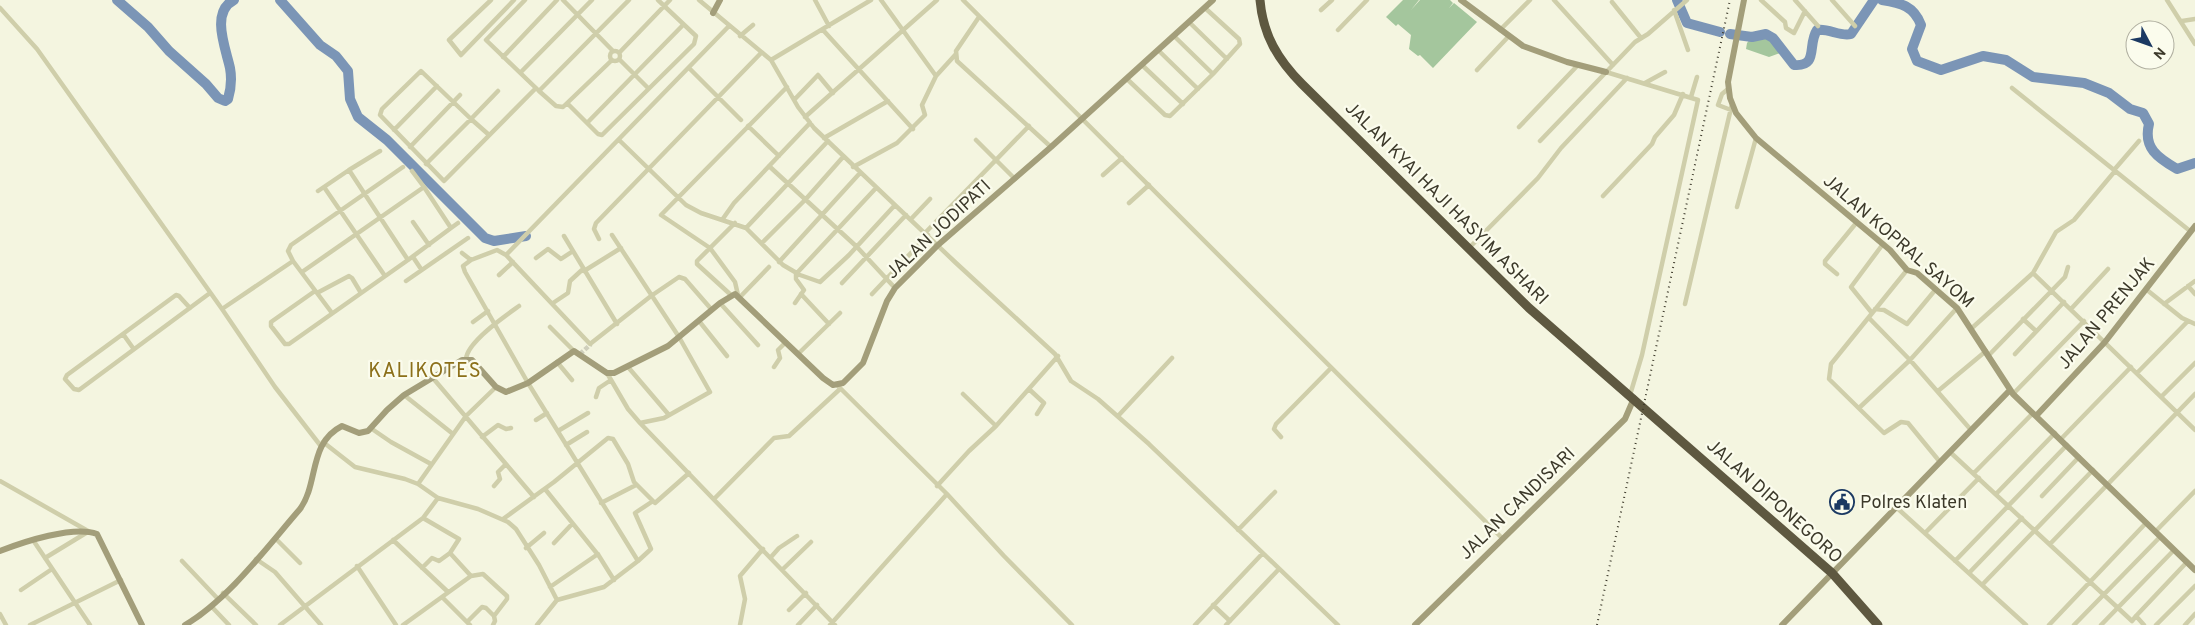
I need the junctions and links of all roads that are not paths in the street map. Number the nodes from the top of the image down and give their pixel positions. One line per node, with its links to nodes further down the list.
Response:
1 (491, 0): 2 (street)
2 (514, 0)
3 (526, 0): 65 (street)
4 (557, 0): 65 (street)
5 (563, 0): 38 (street)
6 (592, 0): 38 (street)
7 (629, 0): 53 (street)
8 (658, 0): 31 (street)
9 (670, 0): 31 (street)
10 (699, 0): 37 (street)
11 (720, 0): 37 (street)
12 (814, 0): 46 (street)
13 (871, 0): 46 (street)
14 (881, 0): 52 (street)
15 (937, 0): 52 (street)
16 (963, 0): 39 (street)
17 (1213, 0): 33 (street, JALAN JODIPATI)
18 (1332, 0): 34 (street)
19 (1367, 0): 50 (street)
20 (1461, 0): 51 (street)
21 (1530, 0): 51 (street)
22 (1554, 0): 72 (street)
23 (1744, 0): 92 (street, JALAN KOPRAL SAYOM)
24 (1761, 0): 36 (street)
25 (1795, 0): 36 (street)
26 (1832, 0): 48 (street)
27 (2167, 0): 41 (street)
28 (1261, 1): 182 (highway, JALAN KYAI HAJI HASYIM ASHARI)
29 (1685, 1): 35 (street)
30 (1612, 2): 57 (street)
31 (664, 6): 43 (street); 62 (street)
32 (0, 8): 216 (street)
33 (1205, 8): 42 (street, JALAN JODIPATI); 67 (street)
34 (1321, 10)
35 (1675, 10): 57 (street); 60 (street)
36 (1805, 11): 47 (street)
37 (713, 13): 45 (street)
38 (577, 15): 53 (street); 76 (street)
39 (979, 17): 64 (street); 108 (street)
40 (2195, 19): 41 (street)
41 (2182, 21): 58 (street)
42 (1189, 22): 55 (street, JALAN JODIPATI); 67 (street)
43 (683, 25): 79 (street); 88 (street)
44 (753, 25): 54 (street)
45 (730, 26): 54 (street); 73 (street)
46 (829, 26): 49 (street)
47 (1818, 26)
48 (1855, 26)
49 (823, 30): 69 (street); 74 (street)
50 (1338, 30)
51 (1500, 30): 56 (street)
52 (903, 31): 74 (street); 81 (street)
53 (594, 33): 61 (street); 91 (street)
54 (740, 36): 63 (street)
55 (1174, 36): 59 (street, JALAN JODIPATI); 80 (street)
56 (1508, 37): 71 (street); 75 (street)
57 (1641, 38): 72 (street)
58 (2195, 44)
59 (1158, 50): 70 (street, JALAN JODIPATI); 90 (street)
60 (1688, 50)
61 (612, 52): 62 (street); 68 (street)
62 (619, 53): 66 (street)
63 (761, 53): 69 (street); 97 (street)
64 (956, 54): 81 (street); 112 (street)
65 (503, 56): 76 (street)
66 (619, 59): 68 (street); 79 (street)
67 (1227, 59): 80 (street)
68 (612, 60): 102 (street)
69 (771, 60): 87 (street)
70 (1142, 65): 84 (street, JALAN JODIPATI); 103 (street)
71 (1578, 65): 77 (street); 113 (street)
72 (1612, 66): 77 (street)
73 (690, 69): 97 (street); 119 (street)
74 (859, 70): 94 (street); 100 (street)
75 (1477, 70)
76 (522, 72): 91 (street)
77 (1606, 72): 83 (street); 121 (street)
78 (1665, 72): 85 (street)
79 (634, 74): 88 (street); 109 (street)
80 (1213, 74): 90 (street)
81 (936, 76): 114 (street)
82 (1697, 77): 98 (street)
83 (1627, 78): 85 (street); 182 (street)
84 (1127, 79): 103 (street); 108 (street, JALAN JODIPATI)
85 (1645, 83): 95 (street)
86 (437, 86): 101 (street); 115 (street); 115 (street)
87 (787, 87): 99 (street); 111 (street)
88 (648, 88): 109 (street)
89 (2012, 88): 136 (street)
90 (1198, 89): 103 (street)
91 (536, 90): 102 (street); 116 (street)
92 (1728, 90): 104 (street, JALAN KOPRAL SAYOM); 104 (street)
93 (498, 91): 106 (street)
94 (833, 93): 99 (street); 105 (street)
95 (1683, 94): 98 (street); 148 (street)
96 (460, 95): 101 (street)
97 (718, 97): 107 (street); 134 (street)
98 (1691, 97): 287 (street)
99 (794, 100): 105 (street)
100 (888, 101): 114 (street); 118 (street)
101 (454, 102): 106 (street); 123 (street)
102 (568, 104): 109 (street)
103 (1183, 104)
104 (1731, 107): 117 (street, JALAN KOPRAL SAYOM); 227 (street)
105 (805, 117): 110 (street)
106 (471, 119): 116 (street); 130 (street)
107 (741, 120)
108 (1082, 120): 124 (street, JALAN JODIPATI); 128 (street)
109 (587, 123)
110 (810, 123): 118 (street); 126 (street)
111 (748, 126): 126 (street); 149 (street)
112 (1029, 126): 124 (street); 129 (street)
113 (1519, 127)
114 (913, 128): 133 (street)
115 (394, 130): 123 (street)
116 (488, 134): 130 (street)
117 (1756, 138): 154 (street); 162 (street, JALAN KOPRAL SAYOM)
118 (826, 139): 127 (street); 141 (street)
119 (619, 140): 134 (street); 185 (street)
120 (976, 140): 129 (street)
121 (1540, 141)
122 (2139, 141): 136 (street)
123 (410, 147): 130 (street)
124 (1051, 147): 140 (street, JALAN JODIPATI)
125 (380, 151): 135 (street)
126 (779, 156): 131 (street)
127 (843, 157): 133 (street); 151 (street)
128 (1122, 158): 139 (street); 142 (street)
129 (997, 160): 140 (street); 169 (street)
130 (426, 164)
131 (769, 166): 141 (street); 159 (street)
132 (403, 167): 147 (street)
133 (853, 167): 138 (street)
134 (647, 168): 149 (street); 174 (street)
135 (349, 170): 143 (street); 147 (street)
136 (2115, 170): 167 (street); 201 (street)
137 (412, 171): 144 (street)
138 (860, 173): 145 (street); 156 (street)
139 (1103, 176)
140 (1015, 179): 178 (street, JALAN JODIPATI)
141 (788, 184): 151 (street); 166 (street)
142 (1148, 185): 152 (street); 272 (street)
143 (324, 187): 146 (street); 155 (street)
144 (424, 188): 158 (street); 165 (street)
145 (876, 188): 153 (street); 168 (street)
146 (318, 191)
147 (364, 194): 155 (street); 158 (street)
148 (1603, 196)
149 (678, 198): 159 (street); 181 (street)
150 (930, 199): 160 (street)
151 (805, 200): 156 (street); 175 (street)
152 (1129, 203)
153 (895, 205): 157 (street); 179 (street)
154 (1737, 207)
155 (340, 211): 170 (street); 191 (street)
156 (821, 215): 168 (street); 193 (street)
157 (906, 215): 160 (street); 187 (street)
158 (381, 218): 170 (street); 189 (street)
159 (722, 220): 164 (street)
160 (911, 220): 169 (street)
161 (414, 222): 177 (street)
162 (1857, 222): 176 (street, JALAN KOPRAL SAYOM); 203 (street)
163 (458, 223): 165 (street)
164 (735, 223): 166 (street); 181 (street)
165 (451, 228): 177 (street)
166 (746, 228): 175 (street)
167 (2194, 228): 214 (street, JALAN PRENJAK)
168 (838, 230): 179 (street); 202 (street)
169 (927, 234): 178 (street); 206 (street)
170 (356, 235): 200 (street); 204 (street)
171 (612, 235): 180 (street)
172 (564, 236): 183 (street)
173 (468, 238): 196 (street)
174 (599, 239)
175 (762, 243): 193 (street)
176 (1883, 244): 199 (street, JALAN KOPRAL SAYOM); 236 (street)
177 (429, 245): 186 (street)
178 (938, 245): 211 (street, JALAN JODIPATI); 263 (street)
179 (857, 247): 187 (street); 202 (street)
180 (621, 248): 198 (street); 221 (street)
181 (710, 248): 222 (street); 222 (street)
182 (1469, 248): 287 (highway, JALAN KYAI HAJI HASYIM ASHARI)
183 (573, 251): 188 (street); 198 (street)
184 (462, 253): 190 (street)
185 (506, 255): 190 (street); 192 (street)
186 (413, 256): 189 (street); 196 (street)
187 (866, 257): 206 (street); 209 (street)
188 (536, 258)
189 (408, 260): 204 (street)
190 (471, 260): 235 (street)
191 (293, 261): 200 (street); 232 (street)
192 (512, 262): 205 (street); 224 (street)
193 (779, 262): 202 (street)
194 (770, 267): 222 (street)
195 (2068, 268): 213 (street)
196 (421, 269): 207 (street)
197 (2108, 269): 233 (street)
198 (584, 270): 224 (street); 247 (street)
199 (1907, 270): 212 (street, JALAN KOPRAL SAYOM); 236 (street)
200 (302, 272): 215 (street)
201 (2033, 273): 213 (street); 250 (street)
202 (796, 274): 218 (street)
203 (1837, 274)
204 (385, 276): 217 (street)
205 (499, 276)
206 (887, 279): 211 (street); 219 (street)
207 (406, 281)
208 (2195, 281): 210 (street)
209 (842, 282)
210 (2188, 286): 220 (street); 228 (street)
211 (896, 288): 280 (street, JALAN JODIPATI)
212 (1936, 289): 231 (street, JALAN KOPRAL SAYOM); 236 (street)
213 (2051, 290): 223 (street); 240 (street)
214 (2147, 290): 228 (street); 255 (street, JALAN PRENJAK)
215 (316, 292): 217 (street); 237 (street); 237 (street)
216 (210, 293): 230 (street); 232 (street)
217 (362, 293): 237 (street)
218 (801, 294): 226 (street); 248 (street)
219 (872, 294)
220 (2195, 294)
221 (651, 296): 234 (street); 247 (street); 253 (street)
222 (736, 296): 225 (street); 254 (street)
223 (2064, 302): 233 (street); 251 (street)
224 (552, 303): 247 (street)
225 (720, 303): 234 (street); 256 (street)
226 (794, 303)
227 (1685, 304)
228 (2164, 304): 243 (street)
229 (519, 306): 246 (street)
230 (190, 308): 252 (street); 257 (street)
231 (1957, 308): 250 (street, JALAN KOPRAL SAYOM); 266 (street)
232 (222, 309): 314 (street)
233 (2071, 309): 242 (street)
234 (712, 310): 241 (street)
235 (488, 311): 244 (street); 246 (street)
236 (1873, 311): 239 (street)
237 (332, 313)
238 (840, 313): 248 (street)
239 (1869, 318): 266 (street); 291 (street)
240 (2023, 319): 251 (street); 259 (street)
241 (699, 321): 253 (street); 262 (street)
242 (2084, 321): 255 (street); 283 (street)
243 (2188, 321): 245 (street); 274 (street)
244 (473, 322)
245 (2195, 323)
246 (496, 324): 265 (street); 278 (street)
247 (616, 324)
248 (829, 324): 260 (street)
249 (550, 327): 258 (street)
250 (1972, 328): 259 (street, JALAN KOPRAL SAYOM)
251 (2036, 331): 261 (street)
252 (123, 334): 257 (street); 257 (street)
253 (679, 338): 269 (street); 295 (street)
254 (786, 342): 260 (street); 270 (street)
255 (2104, 342): 271 (street); 297 (street, JALAN PRENJAK)
256 (758, 345)
257 (133, 348)
258 (574, 351): 267 (street); 273 (street)
259 (1988, 353): 282 (street); 283 (street, JALAN KOPRAL SAYOM)
260 (798, 354): 280 (street)
261 (2015, 354)
262 (727, 356)
263 (1058, 356): 281 (street); 299 (street)
264 (1172, 358): 299 (street)
265 (466, 359): 275 (street); 279 (street)
266 (1910, 360): 282 (street); 291 (street)
267 (556, 362): 276 (street); 278 (street)
268 (2195, 363): 289 (street)
269 (628, 367): 273 (street); 295 (street)
270 (774, 367)
271 (2130, 367): 274 (street); 313 (street)
272 (1331, 368): 312 (street); 359 (street)
273 (607, 373): 277 (street)
274 (2137, 374): 289 (street)
275 (432, 377): 286 (street); 298 (street)
276 (572, 380)
277 (611, 380): 288 (street); 301 (street)
278 (528, 383): 279 (street); 293 (street)
279 (496, 387): 298 (street)
280 (838, 387): 332 (street); 341 (street)
281 (1030, 390): 296 (street); 302 (street)
282 (1938, 391): 305 (street)
283 (2012, 392): 297 (street, JALAN KOPRAL SAYOM); 305 (street)
284 (964, 394): 302 (street)
285 (2195, 394): 292 (street)
286 (404, 395): 304 (street); 310 (street)
287 (1632, 396): 290 (highway, JALAN KYAI HAJI HASYIM ASHARI); 359 (street, JALAN CANDISARI)
288 (596, 397)
289 (2161, 397): 292 (street)
290 (1644, 406): 386 (highway, JALAN DIPONEGORO)
291 (1859, 408): 319 (street)
292 (2177, 412): 306 (street); 329 (street)
293 (547, 413): 300 (street); 307 (street)
294 (588, 413): 307 (street)
295 (669, 414): 301 (street)
296 (1038, 414)
297 (2034, 414): 309 (street, JALAN KOPRAL SAYOM); 325 (street)
298 (466, 416): 310 (street); 311 (street)
299 (1118, 416): 351 (street)
300 (536, 420)
301 (640, 423): 324 (street)
302 (996, 426): 332 (street)
303 (511, 428): 311 (street)
304 (372, 429): 314 (street); 321 (street)
305 (1971, 430): 317 (street)
306 (2195, 430)
307 (558, 431): 315 (street)
308 (587, 432): 315 (street)
309 (2055, 433): 313 (street, JALAN KOPRAL SAYOM); 337 (street)
310 (453, 434): 321 (street)
311 (482, 437): 322 (street)
312 (1281, 437)
313 (2061, 439): 316 (street, JALAN KOPRAL SAYOM)
314 (322, 443): 328 (street); 358 (street)
315 (566, 445): 320 (street)
316 (2067, 445): 318 (street, JALAN KOPRAL SAYOM); 344 (street)
317 (1950, 452): 319 (street); 325 (street)
318 (2079, 457): 323 (street, JALAN KOPRAL SAYOM); 338 (street)
319 (1940, 462): 345 (street)
320 (577, 463): 330 (street); 333 (street); 343 (street)
321 (431, 464): 328 (street)
322 (506, 464): 331 (street); 339 (street)
323 (2093, 470): 329 (street, JALAN KOPRAL SAYOM); 352 (street)
324 (689, 473): 341 (street); 342 (street)
325 (1974, 473): 326 (street)
326 (1979, 478): 337 (street); 355 (street)
327 (0, 481): 353 (street)
328 (418, 484): 340 (street)
329 (2106, 484): 349 (street, JALAN KOPRAL SAYOM); 364 (street)
330 (636, 485): 342 (street); 343 (street)
331 (494, 486)
332 (937, 486): 336 (street)
333 (546, 489): 339 (street); 350 (street)
334 (2195, 491): 356 (street)
335 (1274, 492): 351 (street)
336 (947, 494): 415 (street); 432 (street)
337 (1996, 494): 344 (street)
338 (2042, 496)
339 (534, 497): 348 (street)
340 (438, 498): 346 (street); 348 (street)
341 (714, 499): 366 (street)
342 (653, 502): 376 (street)
343 (601, 503): 376 (street)
344 (2008, 506): 347 (street); 377 (street)
345 (1896, 507): 355 (street); 386 (street)
346 (423, 518): 361 (street); 369 (street)
347 (2022, 518): 352 (street); 387 (street)
348 (503, 519): 365 (street)
349 (2146, 523): 356 (street, JALAN KOPRAL SAYOM); 391 (street)
350 (572, 524): 363 (street); 370 (street)
351 (1238, 530): 371 (street)
352 (2035, 530): 364 (street); 392 (street)
353 (88, 532): 360 (street); 373 (street); 389 (street)
354 (544, 533): 365 (street)
355 (1925, 533): 377 (street)
356 (2158, 534): 367 (street, JALAN KOPRAL SAYOM); 398 (street)
357 (797, 536): 372 (street)
358 (275, 538): 374 (street); 379 (street)
359 (1502, 538): 434 (street, JALAN CANDISARI)
360 (32, 540): 368 (street); 373 (street)
361 (393, 540): 380 (street); 382 (street)
362 (811, 542): 384 (street)
363 (554, 543)
364 (2050, 544): 391 (street)
365 (526, 548): 394 (street)
366 (763, 549): 372 (street); 430 (street)
367 (2174, 550): 378 (street, JALAN KOPRAL SAYOM); 407 (street)
368 (0, 551)
369 (450, 553): 382 (street); 388 (street)
370 (598, 554): 390 (street); 394 (street)
371 (1262, 554): 385 (street); 404 (street)
372 (771, 557): 384 (street)
373 (45, 558): 383 (street)
374 (256, 560): 399 (street); 406 (street)
375 (182, 561): 399 (street)
376 (638, 561): 390 (street)
377 (1955, 561): 387 (street)
378 (2187, 562): 381 (street, JALAN KOPRAL SAYOM); 412 (street)
379 (300, 563)
380 (357, 566): 406 (street); 426 (street)
381 (2194, 567)
382 (422, 568): 396 (street)
383 (52, 569): 395 (street); 402 (street)
384 (783, 569): 397 (street)
385 (1279, 569): 413 (street); 433 (street)
386 (1832, 573): 435 (street); 436 (highway, JALAN DIPONEGORO)
387 (1969, 573): 392 (street)
388 (470, 576): 396 (street); 411 (street)
389 (121, 580): 402 (street); 420 (street)
390 (614, 580): 401 (street)
391 (2090, 582): 398 (street); 438 (street)
392 (1982, 585): 437 (street)
393 (2195, 586): 443 (street)
394 (550, 587): 401 (street)
395 (22, 590)
396 (448, 592): 400 (street)
397 (806, 593): 403 (street); 408 (street)
398 (2103, 595): 407 (street); 439 (street)
399 (220, 596): 405 (street); 423 (street)
400 (442, 597): 414 (street); 427 (street)
401 (557, 600): 429 (street)
402 (75, 602): 418 (street); 419 (street)
403 (817, 605): 415 (street); 431 (street)
404 (1213, 605): 413 (street); 416 (street)
405 (211, 606): 421 (street); 422 (street)
406 (304, 606): 424 (street); 425 (street)
407 (2118, 608): 412 (street); 440 (street)
408 (789, 610)
409 (0, 614): 417 (street)
410 (2195, 614): 444 (street)
411 (494, 616): 414 (street); 428 (street)
412 (2134, 618): 441 (street); 442 (street)
413 (1228, 623)
414 (468, 624)
415 (833, 624)
416 (1198, 624)
417 (6, 625)
418 (30, 625)
419 (90, 625)
420 (142, 625)
421 (185, 625)
422 (229, 625)
423 (256, 625)
424 (280, 625)
425 (322, 625)
426 (396, 625)
427 (403, 625)
428 (492, 625)
429 (537, 625)
430 (740, 625)
431 (798, 625)
432 (1072, 625)
433 (1338, 625)
434 (1415, 625)
435 (1782, 625)
436 (1878, 625)
437 (2026, 625)
438 (2048, 625)
439 (2074, 625)
440 (2101, 625)
441 (2128, 625)
442 (2144, 625)
443 (2156, 625)
444 (2184, 625)

